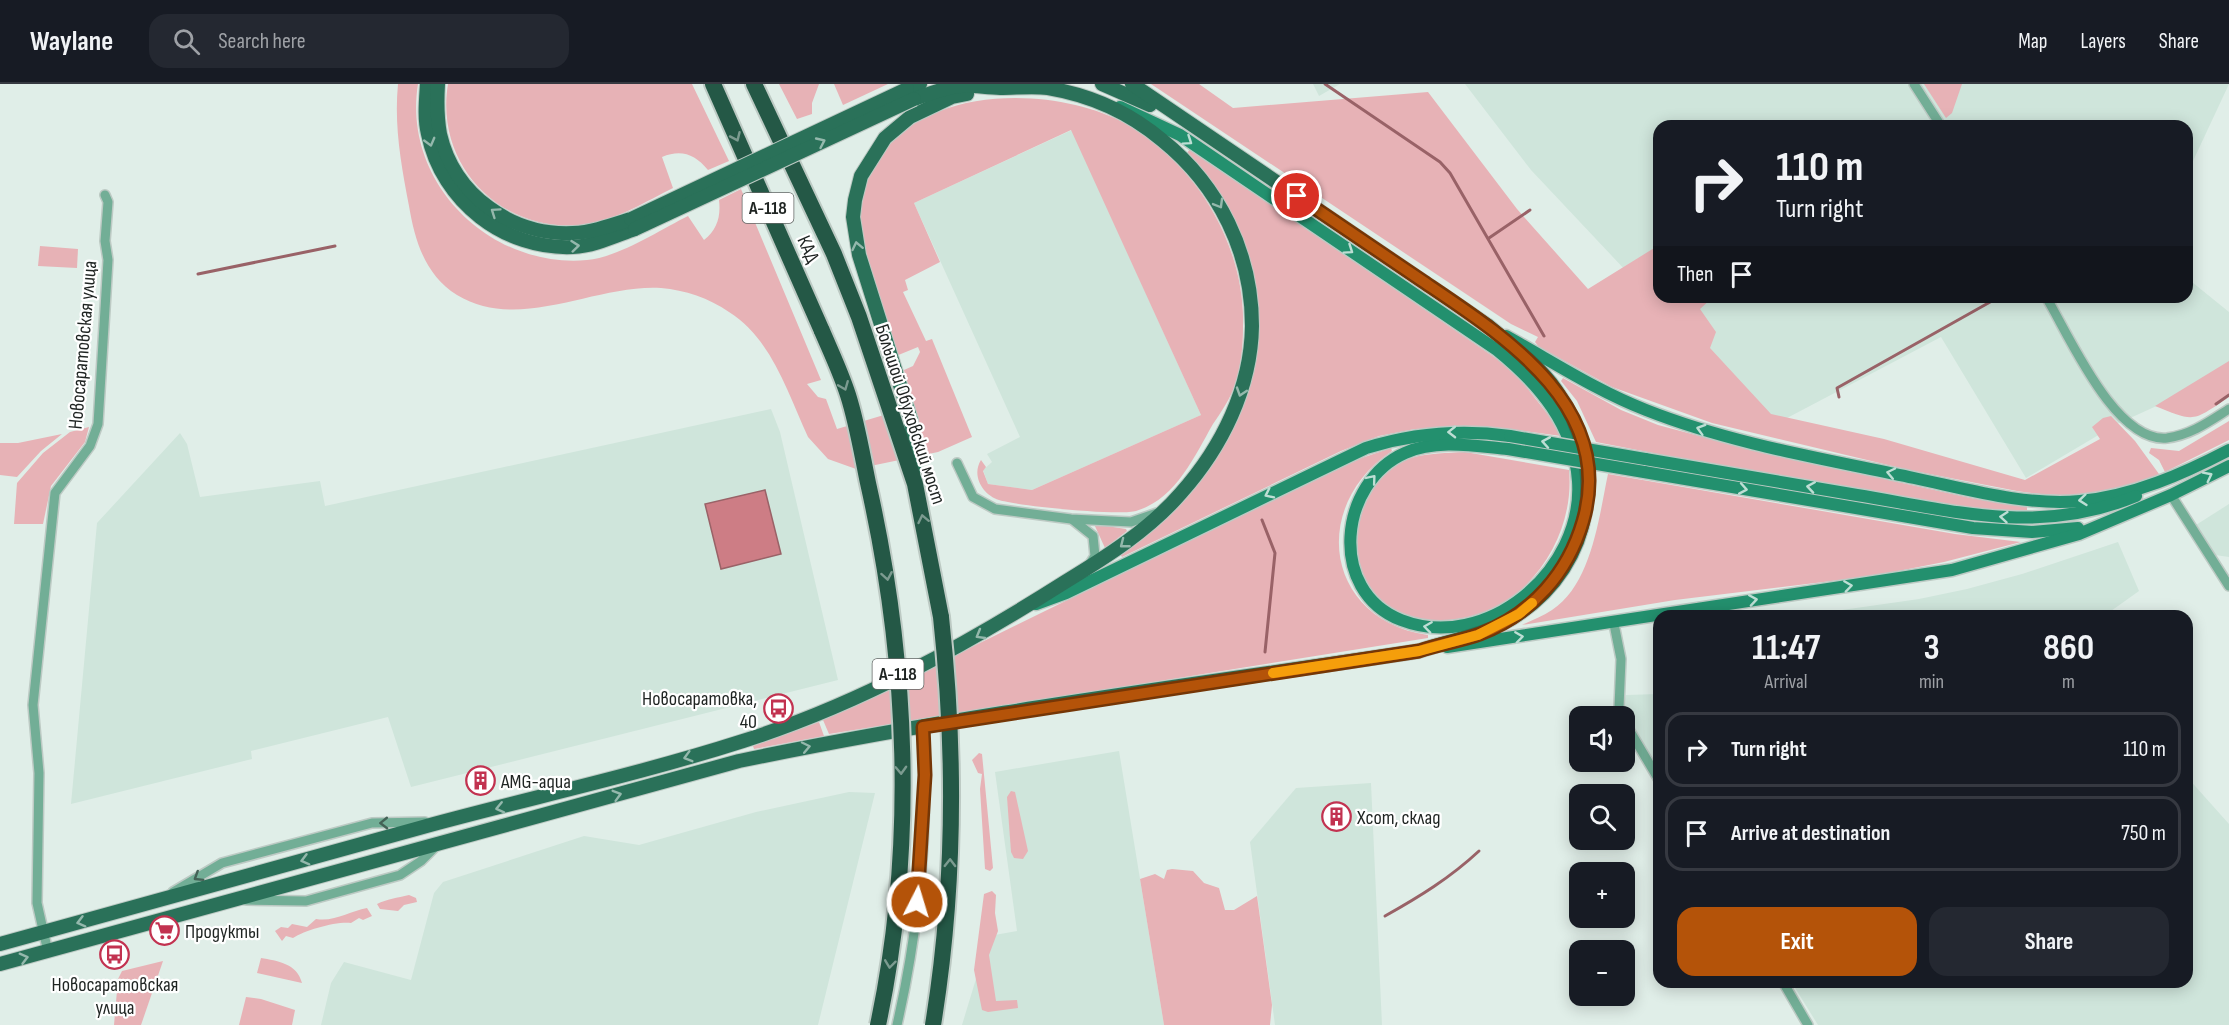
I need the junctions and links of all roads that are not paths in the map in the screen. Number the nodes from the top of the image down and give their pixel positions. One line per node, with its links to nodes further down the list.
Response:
1 (427, 84): 14 (main road, one-way to 14)
2 (438, 84): 14 (main road, one-way to 2)
3 (713, 84): 44 (highway, КАД / А-118, one-way to 44, bridge)
4 (754, 84): 16 (highway, КАД / А-118)
5 (1102, 84): 12 (main road)
6 (1132, 84): 12 (main road)
7 (1914, 84): 11 (street)
8 (995, 88): 9 (main road); 10 (main road); 23 (main road, one-way to 8)
9 (914, 90): 14 (main road, bridge)
10 (1096, 99): 25 (main road, one-way to 25); 27 (main road, one-way to 27, bridge)
11 (1937, 120)
12 (1203, 131): 17 (main road)
13 (105, 195): 39 (street, Новосаратовская улица)
14 (633, 224)
15 (2050, 303): 18 (street)
16 (859, 317): 23 (highway, Большой Обуховский мост / А-118)
17 (1487, 325): 22 (main road, one-way to 17); 34 (main road)
18 (2229, 409)
19 (2229, 450): 22 (main road)
20 (957, 463): 26 (street)
21 (2229, 466): 24 (main road, one-way to 21)
22 (2160, 482): 30 (main road, one-way to 30, bridge)
23 (915, 484): 46 (highway, Большой Обуховский мост / А-118, one-way to 23, bridge)
24 (2171, 495): 27 (main road); 29 (street)
25 (1162, 511): 26 (street); 28 (main road, one-way to 28)
26 (1071, 519): 28 (street)
27 (2098, 527): 31 (main road, one-way to 27)
28 (1085, 570): 30 (main road)
29 (2229, 586)
30 (1031, 606): 39 (main road, one-way to 39)
31 (1702, 610)
32 (1653, 618): 33 (main road, one-way to 32)
33 (1614, 624): 34 (main road, one-way to 33); 35 (street)
34 (1419, 651): 36 (main road)
35 (1619, 706)
36 (923, 727): 41 (main road, one-way to 36); 45 (street)
37 (1635, 738): 38 (street)
38 (1653, 770)
39 (42, 933): 40 (main road); 41 (street, Новосаратовская улица)
40 (0, 944)
41 (48, 952): 42 (main road, one-way to 41)
42 (0, 964)
43 (1786, 988): 47 (street)
44 (878, 1025)
45 (897, 1025)
46 (933, 1025)
47 (1808, 1025)

